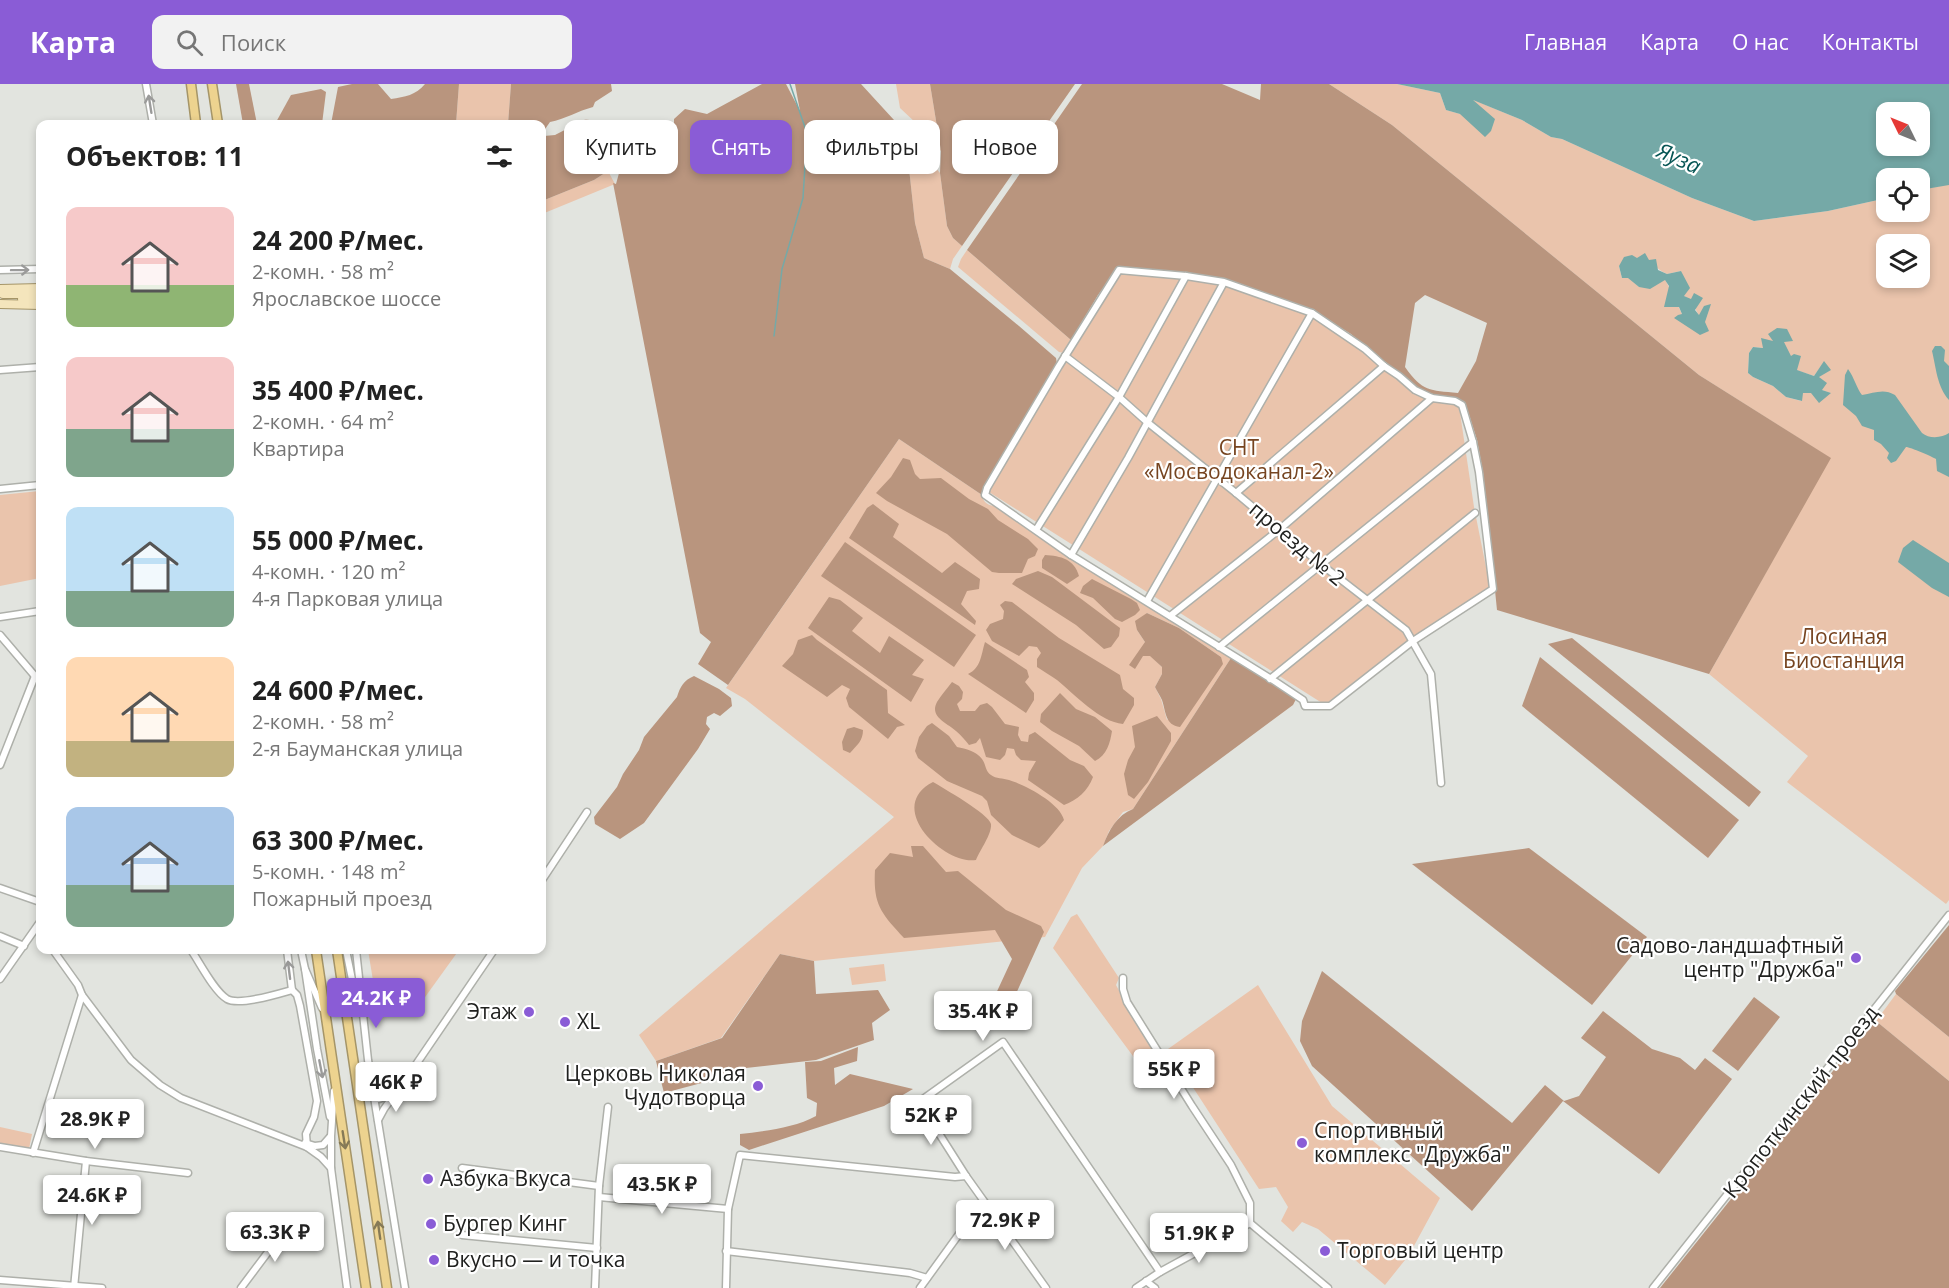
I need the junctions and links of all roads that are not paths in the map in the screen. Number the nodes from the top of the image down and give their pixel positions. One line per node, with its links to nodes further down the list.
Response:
1 (146, 84): 4 (street, one-way to 1)
2 (191, 84): 5 (highway)
3 (212, 84): 6 (highway)
4 (152, 120)
5 (196, 120)
6 (217, 120)
7 (36, 269): 8 (street, one-way to 7)
8 (0, 270)
9 (1186, 276): 19 (street); 20 (street); 24 (street)
10 (1224, 284): 26 (street)
11 (36, 288): 12 (main road)
12 (0, 289)
13 (0, 294): 14 (main road)
14 (36, 294)
15 (0, 299): 16 (main road)
16 (36, 299)
17 (0, 304): 18 (main road)
18 (36, 305)
19 (1312, 312): 21 (street); 28 (street)
20 (1065, 356): 24 (street, проезд № 2); 33 (street)
21 (1384, 366): 25 (street); 31 (street)
22 (36, 368): 23 (street)
23 (0, 370)
24 (1119, 397): 26 (street, проезд № 2); 33 (street)
25 (1432, 398): 27 (street); 34 (street)
26 (1147, 422): 28 (street, проезд № 2); 35 (street)
27 (1473, 442): 36 (street); 43 (street)
28 (1217, 479): 31 (street, проезд № 2); 37 (street)
29 (36, 485): 30 (street)
30 (0, 489)
31 (1236, 493): 34 (street, проезд № 2)
32 (1475, 513): 38 (street)
33 (1036, 530): 35 (street)
34 (1280, 530): 36 (street, проезд № 2); 40 (street)
35 (1071, 555): 37 (street)
36 (1322, 565): 38 (street, проезд № 2); 44 (street)
37 (1147, 601): 40 (street)
38 (1368, 601): 43 (street, проезд № 2); 46 (street)
39 (36, 612): 41 (street)
40 (1170, 616): 44 (street)
41 (0, 617)
42 (0, 635): 45 (street)
43 (1413, 641): 46 (street); 48 (street, проезд № 2)
44 (1219, 647): 46 (street)
45 (35, 676): 47 (street)
46 (1270, 679)
47 (0, 765)
48 (1441, 783)
49 (587, 812): 50 (street)
50 (546, 874)
51 (0, 888): 52 (street)
52 (36, 901)
53 (1949, 915): 115 (street, Кропоткинский проезд)
54 (36, 932): 56 (street)
55 (0, 936): 56 (street)
56 (24, 946): 68 (street)
57 (56, 954): 70 (street)
58 (194, 954): 69 (street)
59 (288, 954): 69 (street, one-way to 59)
60 (302, 954): 66 (street)
61 (317, 954): 71 (highway)
62 (338, 954): 106 (highway, one-way to 62)
63 (347, 954): 72 (street)
64 (356, 954): 72 (street)
65 (491, 954): 74 (street)
66 (305, 969): 71 (street); 78 (street, one-way to 78)
67 (1123, 978): 92 (street)
68 (0, 979)
69 (292, 990): 80 (street)
70 (82, 995): 80 (street); 82 (street)
71 (325, 1014): 73 (highway)
72 (368, 1060): 75 (street)
73 (335, 1082): 78 (street); 105 (highway, one-way to 105)
74 (395, 1094): 75 (street); 77 (street)
75 (374, 1098): 77 (street)
76 (608, 1107): 88 (street)
77 (378, 1121): 107 (street)
78 (331, 1126): 79 (street)
79 (331, 1136): 80 (street); 84 (street)
80 (306, 1145): 84 (street)
81 (0, 1147): 82 (street)
82 (33, 1153): 83 (street)
83 (86, 1161): 86 (street); 101 (street)
84 (331, 1168): 104 (street)
85 (462, 1168): 88 (street)
86 (188, 1173)
87 (966, 1176): 90 (street); 91 (street); 97 (street)
88 (599, 1186): 89 (street)
89 (599, 1197): 91 (street); 95 (street)
90 (983, 1201): 98 (street); 111 (street)
91 (728, 1209): 96 (street)
92 (1250, 1223): 97 (street); 114 (street)
93 (290, 1224): 103 (street)
94 (462, 1234): 95 (street)
95 (597, 1248): 108 (street)
96 (726, 1251): 98 (street); 109 (street)
97 (1160, 1272): 100 (street)
98 (927, 1278): 110 (street)
99 (0, 1280): 101 (street)
100 (1146, 1281): 112 (street); 113 (street)
101 (74, 1287): 102 (street)
102 (102, 1288)
103 (241, 1288)
104 (347, 1288)
105 (366, 1288)
106 (387, 1288)
107 (405, 1288)
108 (596, 1288)
109 (726, 1288)
110 (920, 1288)
111 (1046, 1288)
112 (1136, 1288)
113 (1155, 1288)
114 (1328, 1288)
115 (1653, 1288)

